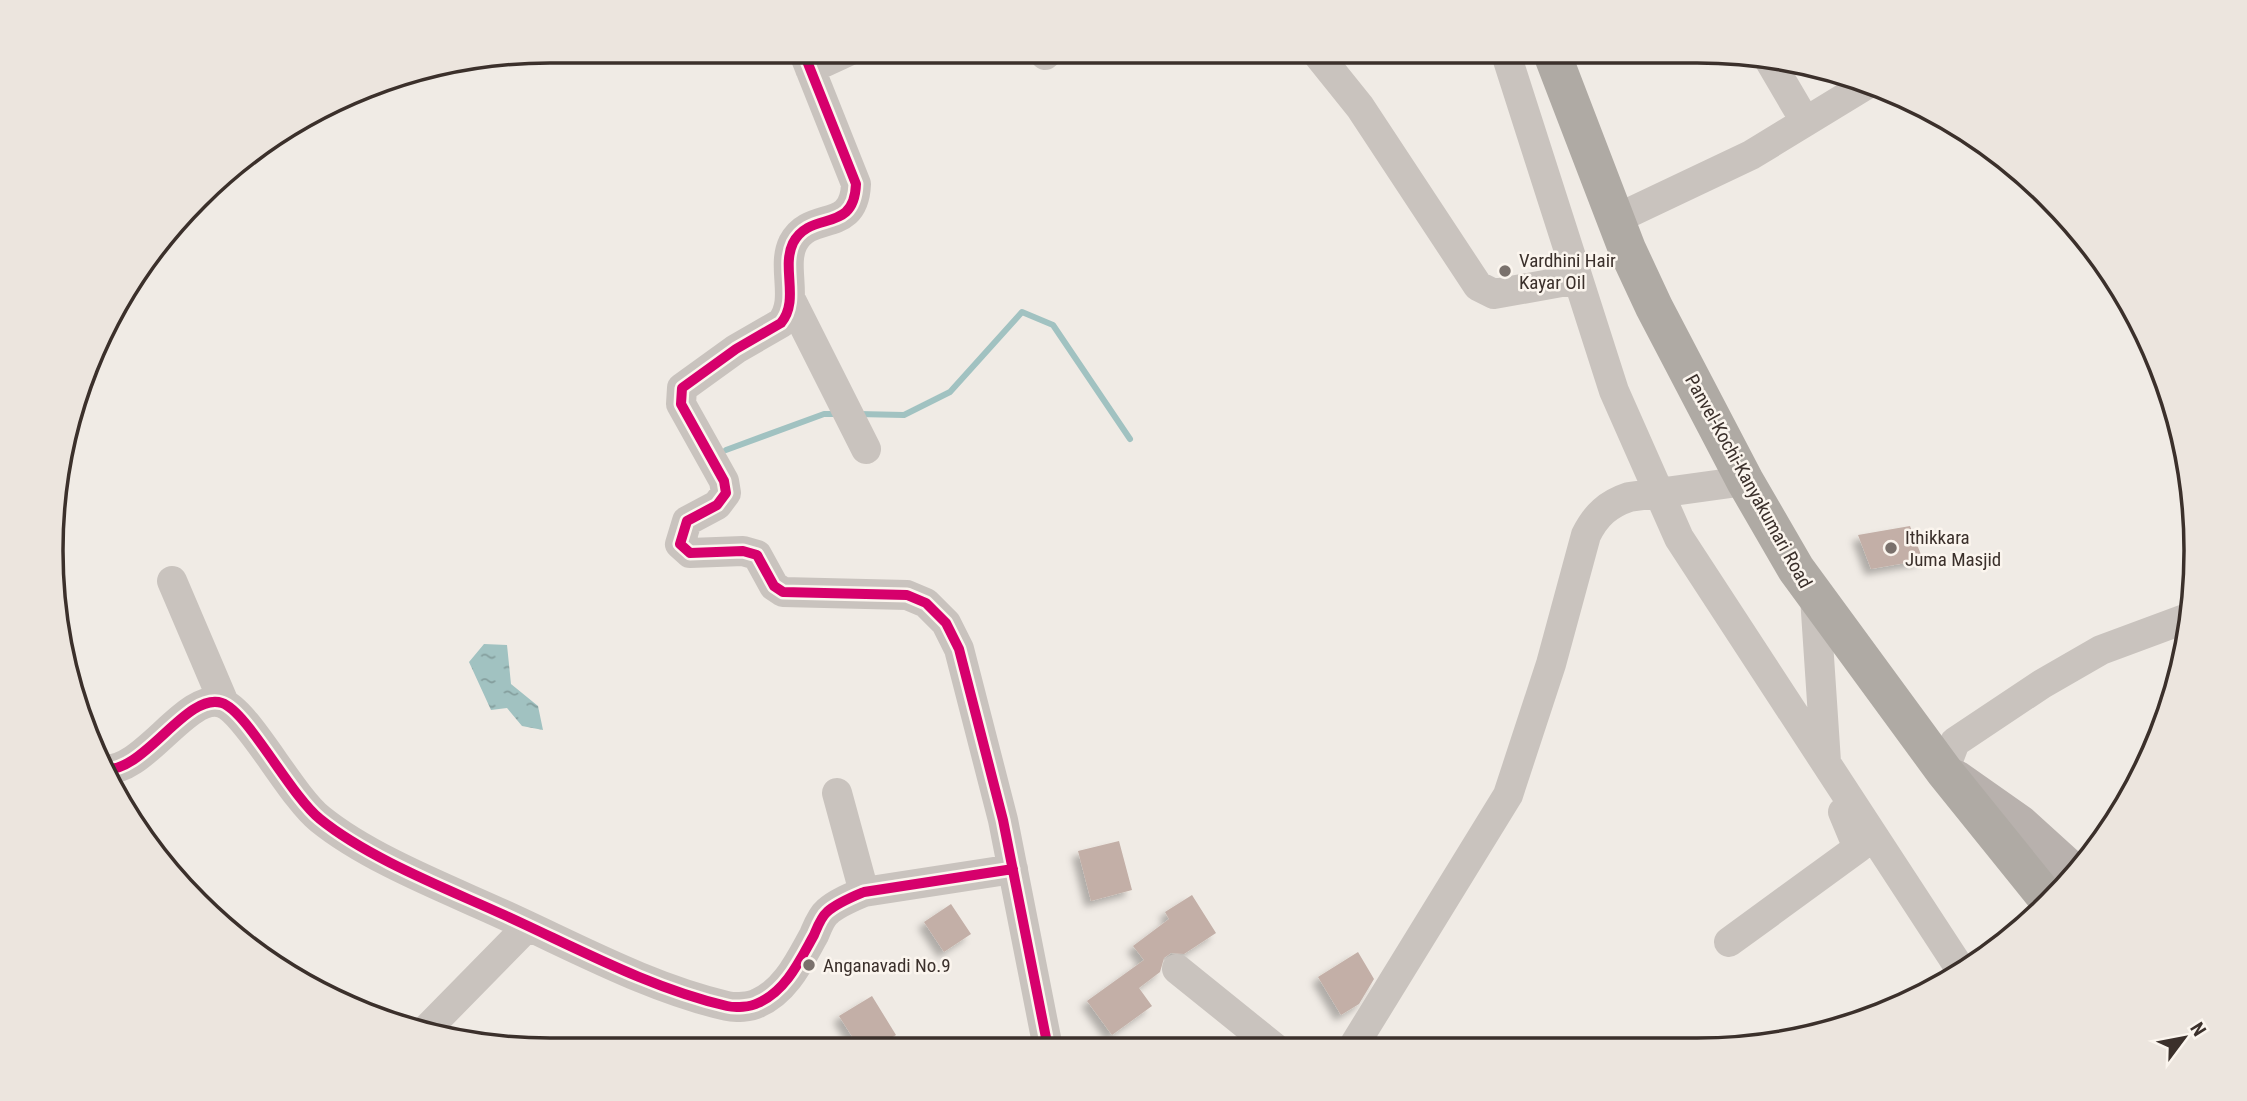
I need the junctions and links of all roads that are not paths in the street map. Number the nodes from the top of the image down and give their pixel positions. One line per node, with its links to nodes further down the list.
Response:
1 (808, 63): 10 (street)
2 (1325, 63): 9 (street)
3 (1509, 63): 9 (street)
4 (1556, 63): 8 (highway, Panvel-Kochi-Kanyakumari Road)
5 (1775, 69): 7 (street)
6 (1856, 90): 7 (street)
7 (1805, 121): 8 (street)
8 (1616, 219): 12 (highway, Panvel-Kochi-Kanyakumari Road)
9 (1578, 279): 13 (street)
10 (790, 298): 11 (street); 23 (street)
11 (866, 449)
12 (1745, 481): 13 (street); 15 (highway, Panvel-Kochi-Kanyakumari Road)
13 (1659, 493): 18 (street); 33 (street)
14 (173, 581): 17 (street)
15 (1815, 597): 18 (street); 20 (highway, Panvel-Kochi-Kanyakumari Road)
16 (2179, 621): 20 (street)
17 (224, 703): 19 (street); 26 (street)
18 (1826, 764): 27 (street); 28 (street)
19 (114, 769)
20 (1944, 771): 22 (main road); 25 (highway, Panvel-Kochi-Kanyakumari Road)
21 (836, 793): 24 (street)
22 (2067, 867)
23 (1013, 869): 24 (street); 31 (street)
24 (864, 892): 26 (street)
25 (2043, 893)
26 (528, 926): 30 (street)
27 (1729, 943)
28 (1956, 963)
29 (1177, 969): 32 (street)
30 (433, 1023)
31 (1046, 1038)
32 (1263, 1038)
33 (1359, 1038)

